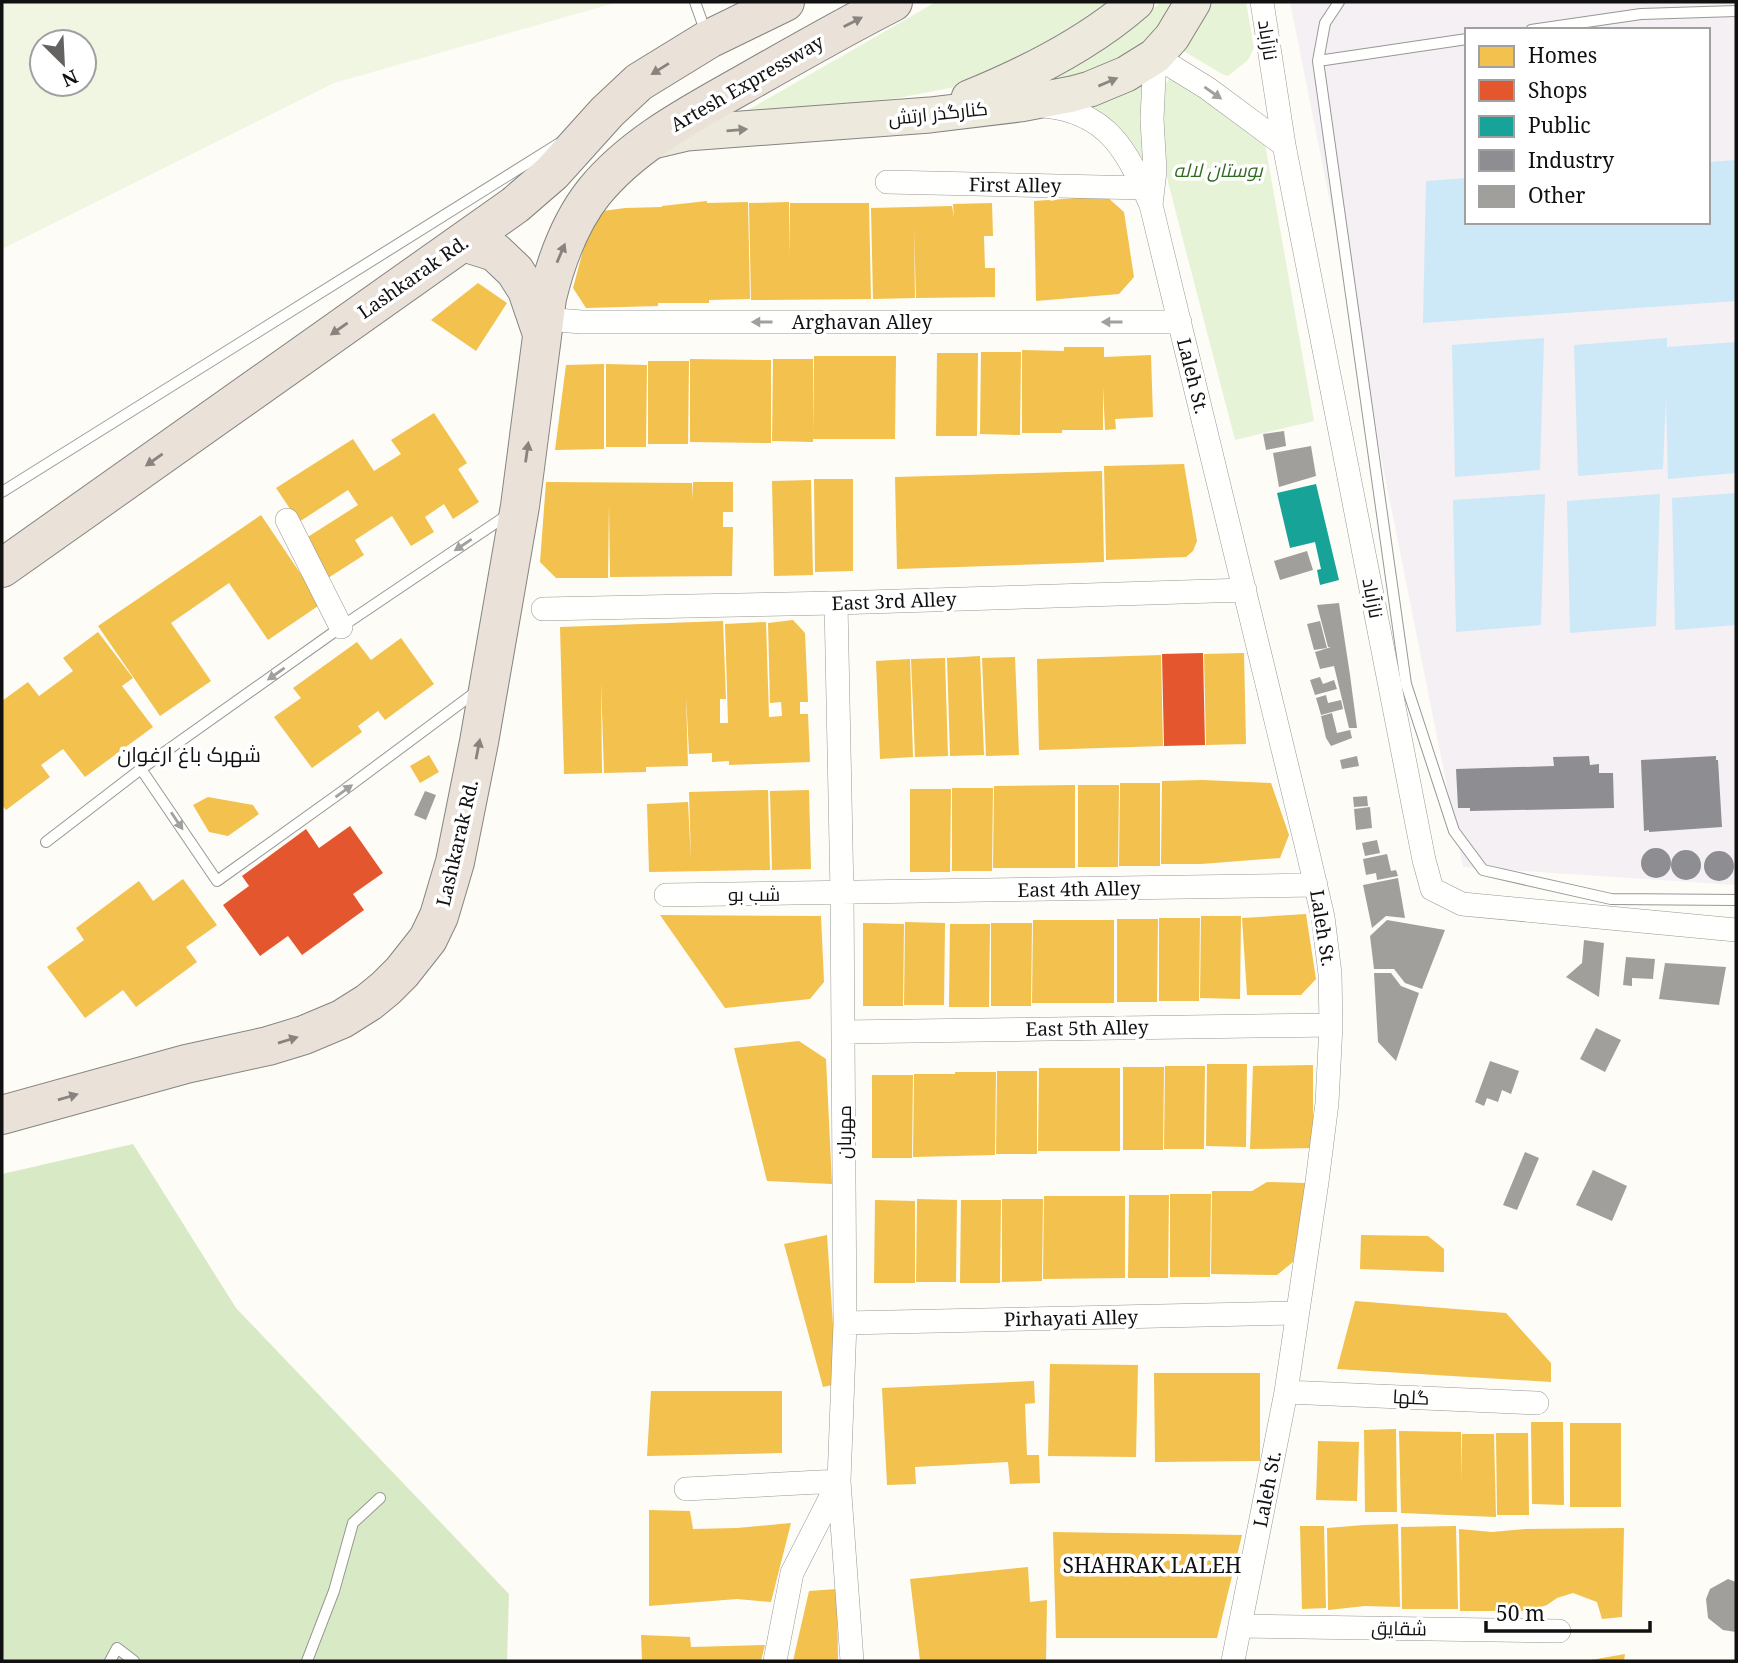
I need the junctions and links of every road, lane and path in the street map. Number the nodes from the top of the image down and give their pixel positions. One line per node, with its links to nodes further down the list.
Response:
1 (695, 2): 10 (lane)
2 (785, 2): 10 (highway)
3 (893, 2): 17 (highway, Artesh Expressway, one-way to 3)
4 (1136, 2): 16 (main road)
5 (1192, 2): 12 (main road, کنارگذر ارتش)
6 (1262, 2): 18 (street, نازآباد)
7 (1339, 2): 13 (lane)
8 (1736, 11): 9 (lane)
9 (1545, 28)
10 (709, 39): 15 (highway, one-way to 15)
11 (1465, 39): 13 (lane)
12 (1155, 56): 14 (main road, کنارگذر ارتش, one-way to 12); 18 (street, one-way to 18); 21 (street, Laleh St.)
13 (1318, 61): 39 (lane)
14 (1020, 104): 16 (main road, کنارگذر ارتش); 21 (street, Laleh St.)
15 (607, 112): 17 (highway); 22 (highway, Lashkarak Rd.); 25 (lane)
16 (930, 115): 17 (main road, کنارگذر ارتش, one-way to 16)
17 (646, 143): 20 (highway, Artesh Expressway)
18 (1284, 145): 40 (street, نازآباد)
19 (887, 182): 21 (street, First Alley)
20 (594, 192): 24 (highway, Lashkarak Rd., one-way to 20)
21 (1147, 197): 23 (street, Laleh St.)
22 (463, 242): 24 (highway); 28 (highway, Lashkarak Rd., one-way to 28)
23 (1180, 322): 24 (street, Arghavan Alley, one-way to 24); 29 (street, Laleh St.)
24 (544, 328): 26 (highway, Lashkarak Rd., one-way to 24)
25 (2, 492)
26 (520, 506): 32 (lane, one-way to 32); 33 (highway, Lashkarak Rd.)
27 (286, 520): 32 (street)
28 (2, 568)
29 (1245, 590): 30 (street, East 3rd Alley); 36 (street, Laleh St.)
30 (836, 603): 31 (street, East 3rd Alley); 37 (street, مهربان)
31 (543, 609)
32 (341, 627): 34 (lane, one-way to 34)
33 (489, 682): 34 (lane, one-way to 33); 43 (highway, Lashkarak Rd., one-way to 33)
34 (141, 769): 35 (lane)
35 (46, 842)
36 (1316, 885): 37 (street, East 4th Alley); 41 (street, Laleh St.)
37 (842, 893): 38 (street, شب بو); 42 (street, مهربان)
38 (666, 895)
39 (1736, 900)
40 (1736, 930)
41 (1331, 1025): 42 (street, East 5th Alley); 44 (street, Laleh St.)
42 (843, 1032): 45 (street, مهربان)
43 (2, 1115)
44 (1297, 1313): 45 (street, Pirhayati Alley); 46 (street, Laleh St.)
45 (845, 1323): 48 (street, مهربان)
46 (1286, 1392): 47 (street, گلها); 51 (street, Laleh St.)
47 (1536, 1403)
48 (839, 1481): 49 (street); 56 (street); 57 (street, مهربان)
49 (686, 1489)
50 (380, 1498): 55 (lane)
51 (1240, 1626): 52 (street, شقایق); 58 (street, Laleh St.)
52 (1559, 1631)
53 (110, 1661): 54 (lane)
54 (134, 1661)
55 (307, 1661)
56 (775, 1661)
57 (852, 1661)
58 (1233, 1661)

